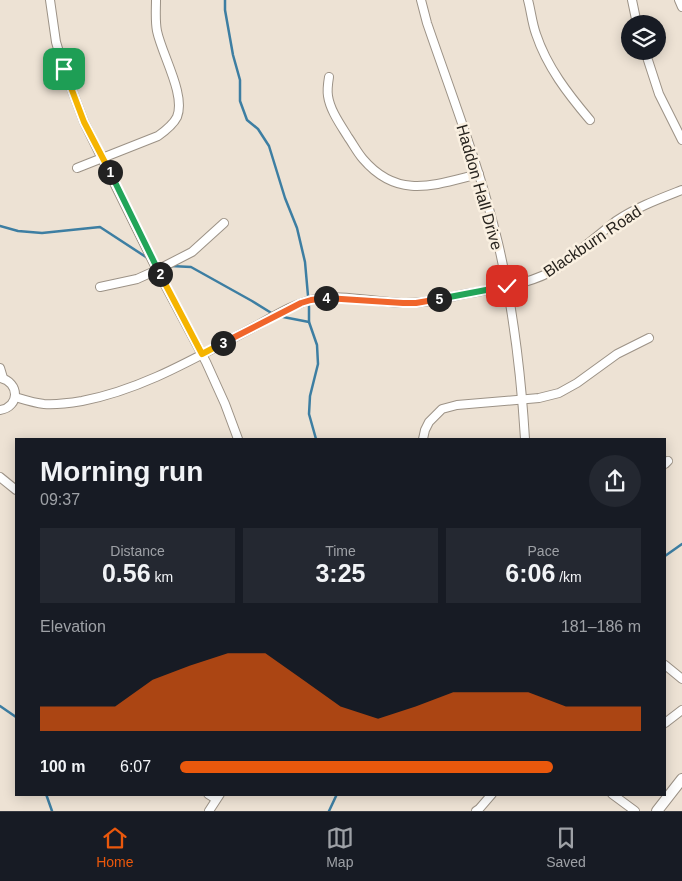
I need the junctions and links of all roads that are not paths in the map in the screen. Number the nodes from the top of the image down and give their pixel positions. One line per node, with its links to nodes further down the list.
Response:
1 (50, 0): 13 (street)
2 (156, 0): 13 (street)
3 (421, 0): 15 (street, Haddon Hall Drive)
4 (528, 0): 11 (street)
5 (632, 0): 8 (street)
6 (679, 0): 7 (street)
7 (682, 7)
8 (635, 15)
9 (647, 60): 12 (street)
10 (329, 77): 15 (street)
11 (590, 120)
12 (682, 140)
13 (103, 158): 14 (street); 18 (street)
14 (77, 168)
15 (478, 174): 19 (street, Haddon Hall Drive)
16 (682, 190): 19 (street, Blackburn Road)
17 (224, 223): 18 (street)
18 (158, 270): 20 (street); 22 (street)
19 (507, 286): 22 (street, Blackburn Road); 26 (street, Haddon Hall Drive)
20 (100, 287)
21 (649, 338): 26 (street)
22 (202, 354): 25 (street, Blackburn Road); 28 (street)
23 (0, 368): 24 (street)
24 (2, 378): 25 (street)
25 (15, 397): 27 (street)
26 (523, 400): 29 (street); 30 (street, Haddon Hall Drive)
27 (0, 410)
28 (238, 438)
29 (423, 438)
30 (525, 438)
31 (0, 477): 32 (street)
32 (15, 489)
33 (666, 666): 34 (street)
34 (682, 679)
35 (682, 710): 36 (street)
36 (666, 722)
37 (682, 778): 44 (main road)
38 (218, 796): 41 (street)
39 (490, 796): 42 (street)
40 (615, 796): 43 (street)
41 (209, 811)
42 (476, 811)
43 (635, 811)
44 (657, 811)

